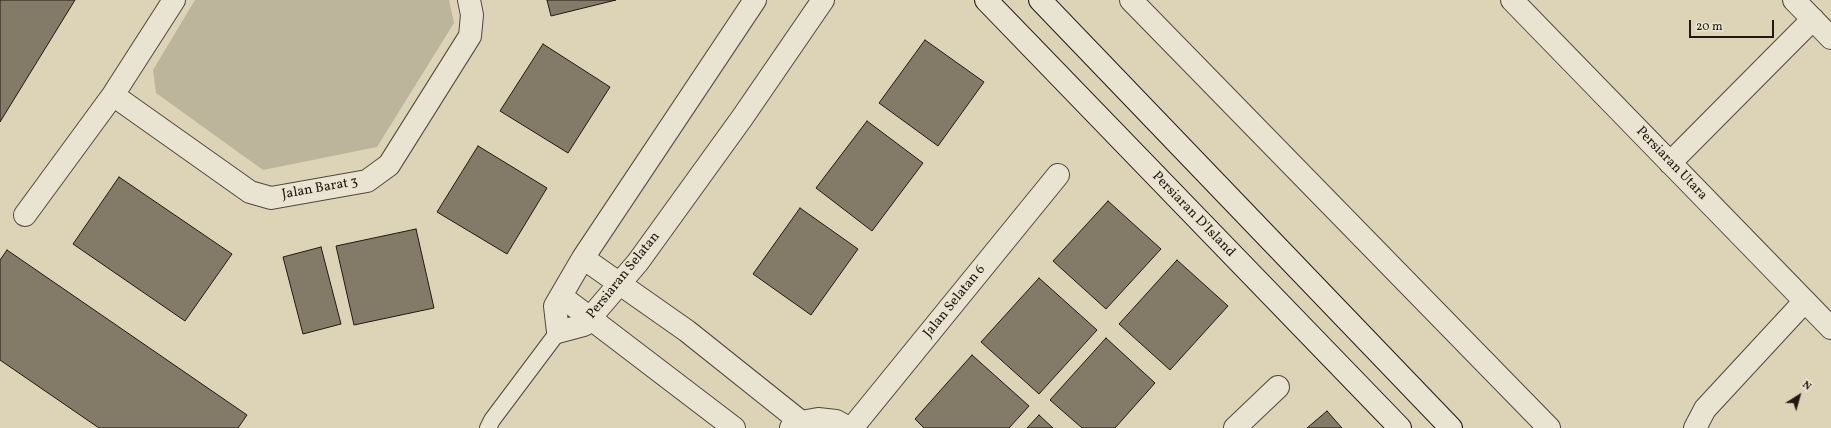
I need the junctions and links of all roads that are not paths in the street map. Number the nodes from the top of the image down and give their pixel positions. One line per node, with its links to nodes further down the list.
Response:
1 (174, 0): 12 (street)
2 (469, 0): 12 (street, Jalan Barat 3)
3 (755, 0): 16 (street)
4 (823, 0): 17 (street, Persiaran Selatan)
5 (986, 0): 29 (street, Persiaran D'Island)
6 (1040, 0): 30 (street)
7 (1132, 0): 31 (street)
8 (1512, 0): 13 (street, Persiaran Utara)
9 (1794, 0): 10 (street)
10 (1813, 19): 11 (street); 13 (street)
11 (1831, 38)
12 (113, 95): 15 (street)
13 (1670, 163): 19 (street, Persiaran Utara)
14 (1058, 175): 27 (street, Jalan Selatan 6)
15 (25, 215)
16 (582, 258): 17 (street); 18 (street)
17 (620, 283): 20 (street, Persiaran Selatan); 24 (street)
18 (561, 296): 20 (street); 22 (street)
19 (1805, 301): 21 (street, Persiaran Utara); 32 (street)
20 (590, 318): 22 (street, Persiaran Selatan); 26 (street)
21 (1831, 328)
22 (558, 332): 25 (lane)
23 (1278, 387): 28 (street)
24 (796, 425): 27 (street)
25 (488, 428)
26 (734, 428)
27 (851, 428)
28 (1235, 428)
29 (1400, 428)
30 (1451, 428)
31 (1549, 428)
32 (1695, 428)

